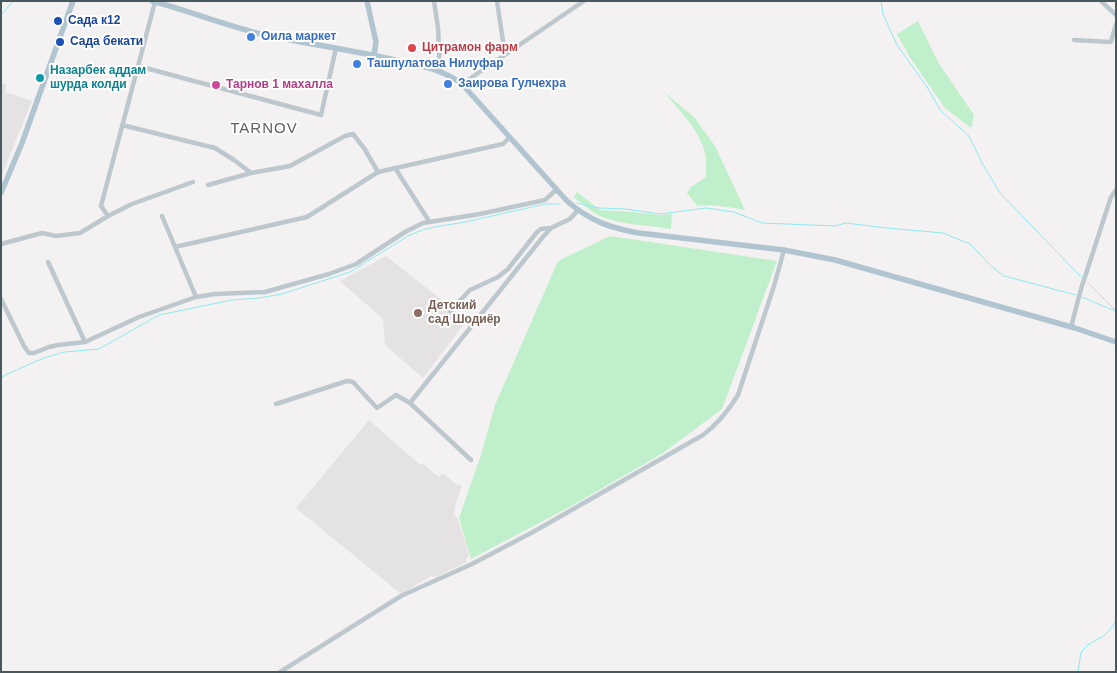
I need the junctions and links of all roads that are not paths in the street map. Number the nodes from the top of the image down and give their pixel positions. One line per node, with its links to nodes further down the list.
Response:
1 (74, 1): 26 (main road)
2 (367, 1): 12 (main road)
3 (434, 1): 15 (street)
4 (497, 1): 13 (street)
5 (584, 1): 13 (street)
6 (1101, 1): 8 (street)
7 (156, 2): 11 (main road); 14 (street)
8 (1116, 15)
9 (1116, 24): 10 (street)
10 (1074, 40)
11 (336, 48): 12 (main road); 14 (street)
12 (374, 55): 15 (main road)
13 (505, 55): 16 (street)
14 (138, 66): 17 (street)
15 (440, 71): 16 (main road)
16 (462, 84): 18 (main road)
17 (122, 126): 21 (street); 28 (street)
18 (509, 138): 19 (street); 24 (main road)
19 (395, 168): 20 (street); 30 (street)
20 (378, 172): 21 (street); 33 (street)
21 (251, 173): 23 (street)
22 (193, 182): 28 (street)
23 (208, 186)
24 (556, 190): 27 (main road); 30 (street)
25 (1116, 190): 39 (street)
26 (1, 193)
27 (578, 210): 31 (street); 34 (main road)
28 (108, 216): 32 (street)
29 (162, 216): 33 (street)
30 (429, 222): 36 (street)
31 (551, 228): 38 (street); 42 (street)
32 (1, 244)
33 (174, 247): 36 (street)
34 (784, 250): 39 (main road); 45 (street)
35 (48, 262): 40 (street)
36 (196, 298): 40 (street)
37 (1, 299): 40 (street)
38 (450, 311)
39 (1071, 327): 41 (main road)
40 (85, 342)
41 (1116, 342)
42 (410, 403): 43 (street); 44 (street)
43 (276, 404)
44 (471, 460)
45 (280, 672)

